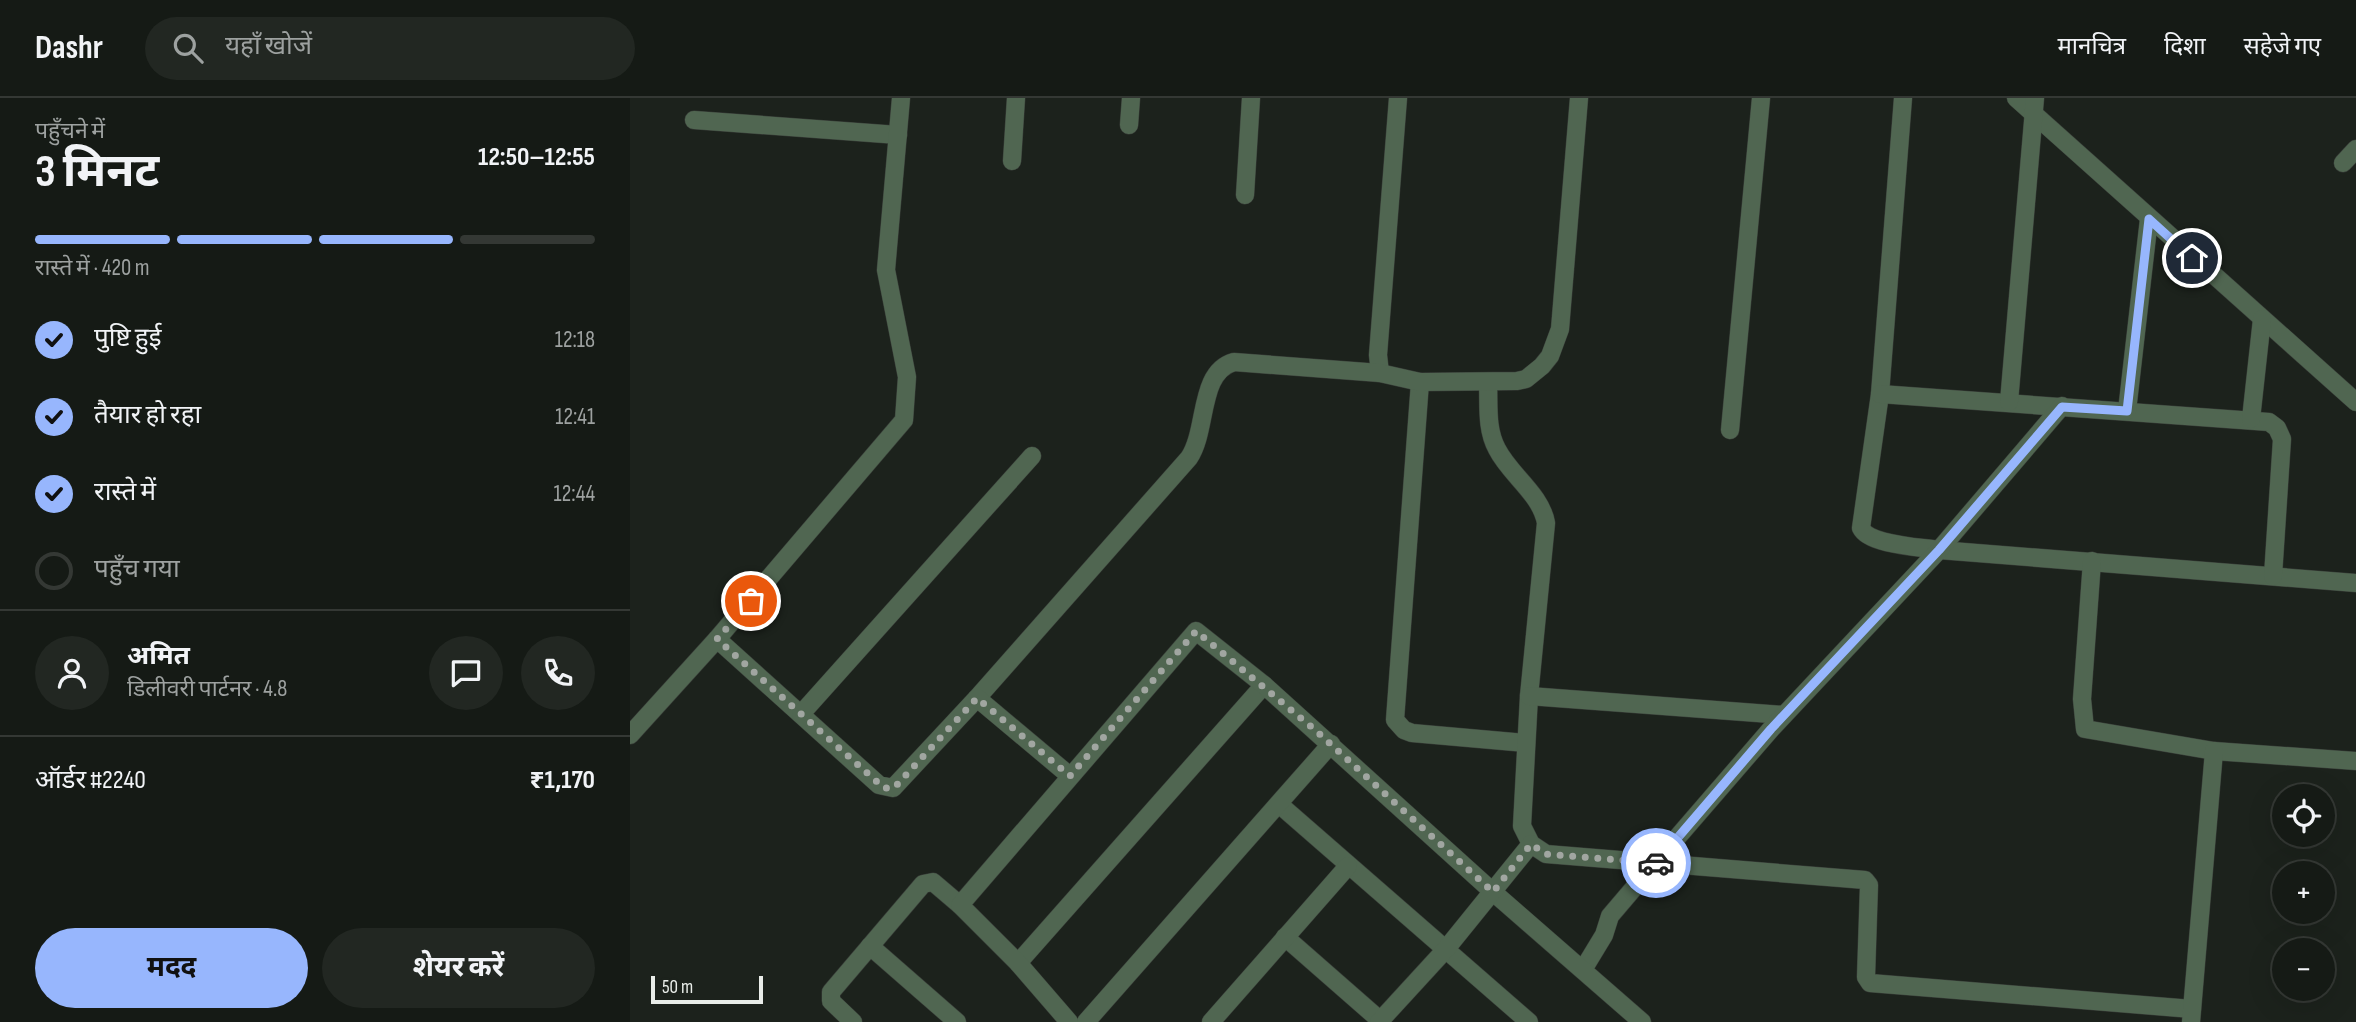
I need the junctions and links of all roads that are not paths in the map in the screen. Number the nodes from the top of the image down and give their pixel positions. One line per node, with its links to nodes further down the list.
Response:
1 (901, 98): 13 (street)
2 (1016, 98): 15 (street)
3 (1131, 98): 12 (street)
4 (1251, 98): 17 (street)
5 (1398, 98): 20 (street)
6 (1578, 98): 22 (street)
7 (1761, 98): 29 (street)
8 (1903, 98): 23 (street)
9 (2016, 98): 10 (street)
10 (2035, 106): 18 (street); 24 (street)
11 (694, 120): 13 (street)
12 (1129, 125)
13 (898, 135): 35 (street)
14 (2356, 149): 16 (street)
15 (1012, 161)
16 (2343, 163)
17 (1245, 195)
18 (2149, 219): 19 (street); 27 (street)
19 (2262, 319): 25 (street); 28 (street)
20 (1380, 373): 21 (street); 38 (street)
21 (1420, 382): 22 (street); 42 (street)
22 (1488, 383): 37 (street)
23 (1880, 394): 24 (street); 31 (street)
24 (2010, 402): 26 (street)
25 (2356, 402)
26 (2062, 407): 27 (street); 31 (street)
27 (2127, 411): 28 (street)
28 (2251, 419): 33 (street)
29 (1730, 429)
30 (1032, 456): 39 (street)
31 (1939, 550): 32 (street); 40 (street)
32 (2092, 561): 33 (street); 44 (street)
33 (2273, 576): 34 (street)
34 (2356, 583)
35 (717, 639): 39 (street); 41 (street)
36 (1264, 685): 43 (street); 46 (street); 56 (street)
37 (1529, 696): 40 (street); 42 (street)
38 (977, 698): 39 (street); 46 (street)
39 (801, 714)
40 (1784, 715): 49 (street)
41 (630, 735)
42 (1526, 743): 48 (street)
43 (1331, 744): 47 (street); 51 (street)
44 (2214, 751): 45 (street); 58 (street)
45 (2356, 761)
46 (1070, 776): 52 (street)
47 (1280, 805): 50 (street); 63 (street)
48 (1531, 844): 49 (street); 51 (street)
49 (1656, 863): 57 (street); 58 (street)
50 (1348, 866): 53 (street); 55 (street)
51 (1493, 892): 55 (street); 57 (street)
52 (960, 905): 54 (street); 56 (street)
53 (1285, 937): 59 (street); 64 (street)
54 (870, 946): 60 (street); 61 (street)
55 (1446, 949): 64 (street); 65 (street)
56 (1018, 963): 62 (street)
57 (1584, 968): 66 (street)
58 (2191, 1015)
59 (1220, 1019)
60 (853, 1022)
61 (957, 1022)
62 (1069, 1022)
63 (1086, 1022)
64 (1381, 1022)
65 (1529, 1022)
66 (1643, 1022)

